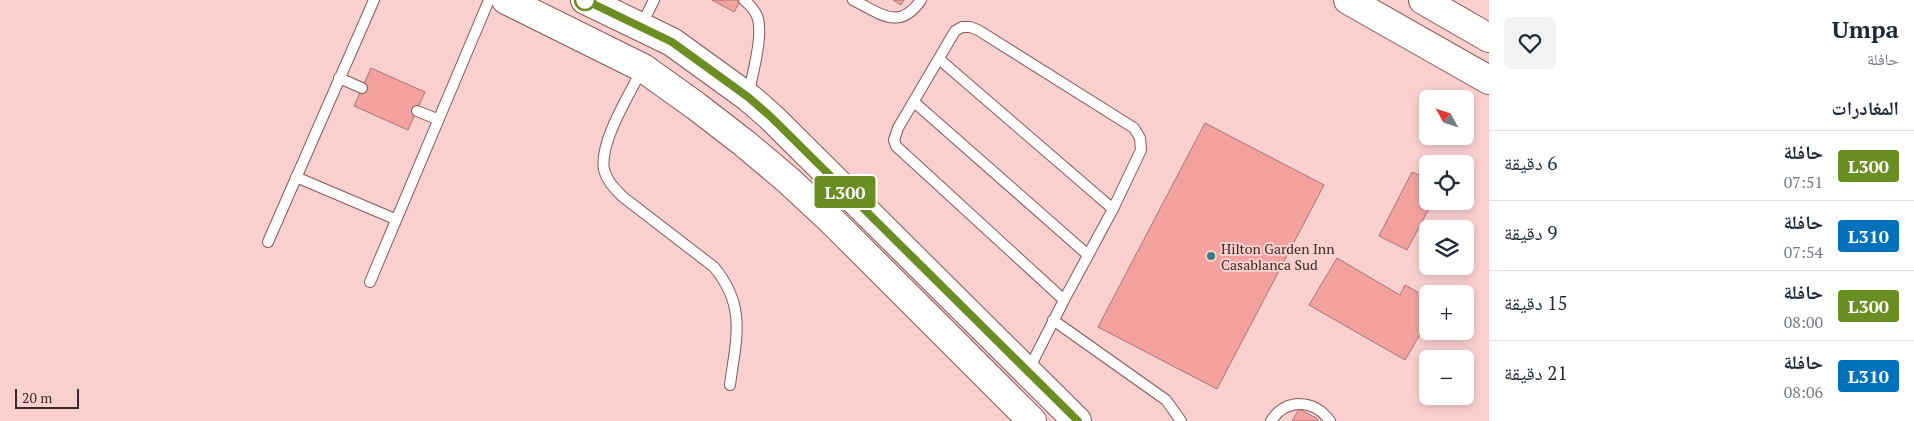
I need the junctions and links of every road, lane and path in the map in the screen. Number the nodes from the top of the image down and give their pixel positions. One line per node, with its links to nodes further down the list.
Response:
1 (374, 0): 15 (lane)
2 (489, 0): 21 (lane)
3 (506, 0): 14 (main road)
4 (585, 0): 11 (main road)
5 (654, 0): 11 (lane)
6 (744, 0): 18 (lane)
7 (853, 0): 8 (lane)
8 (921, 0)
9 (1348, 0): 16 (main road)
10 (1423, 0): 12 (main road)
11 (640, 27): 18 (main road)
12 (1489, 38)
13 (939, 59): 19 (lane); 23 (lane); 23 (lane)
14 (643, 68): 31 (lane); 32 (main road)
15 (339, 78): 17 (lane); 22 (lane)
16 (1489, 80)
17 (362, 88)
18 (748, 97): 30 (main road)
19 (914, 102): 26 (lane); 28 (lane)
20 (417, 110): 21 (lane)
21 (437, 119): 24 (lane)
22 (296, 177): 24 (lane); 25 (lane)
23 (1113, 209): 26 (lane)
24 (396, 219): 27 (lane)
25 (268, 242)
26 (1088, 255): 28 (lane)
27 (370, 282)
28 (1064, 300): 29 (lane)
29 (1054, 320): 30 (lane); 34 (lane)
30 (1028, 372): 33 (main road)
31 (730, 385)
32 (1032, 421)
33 (1078, 421)
34 (1181, 421)
35 (1270, 421): 36 (lane)
36 (1330, 421)

